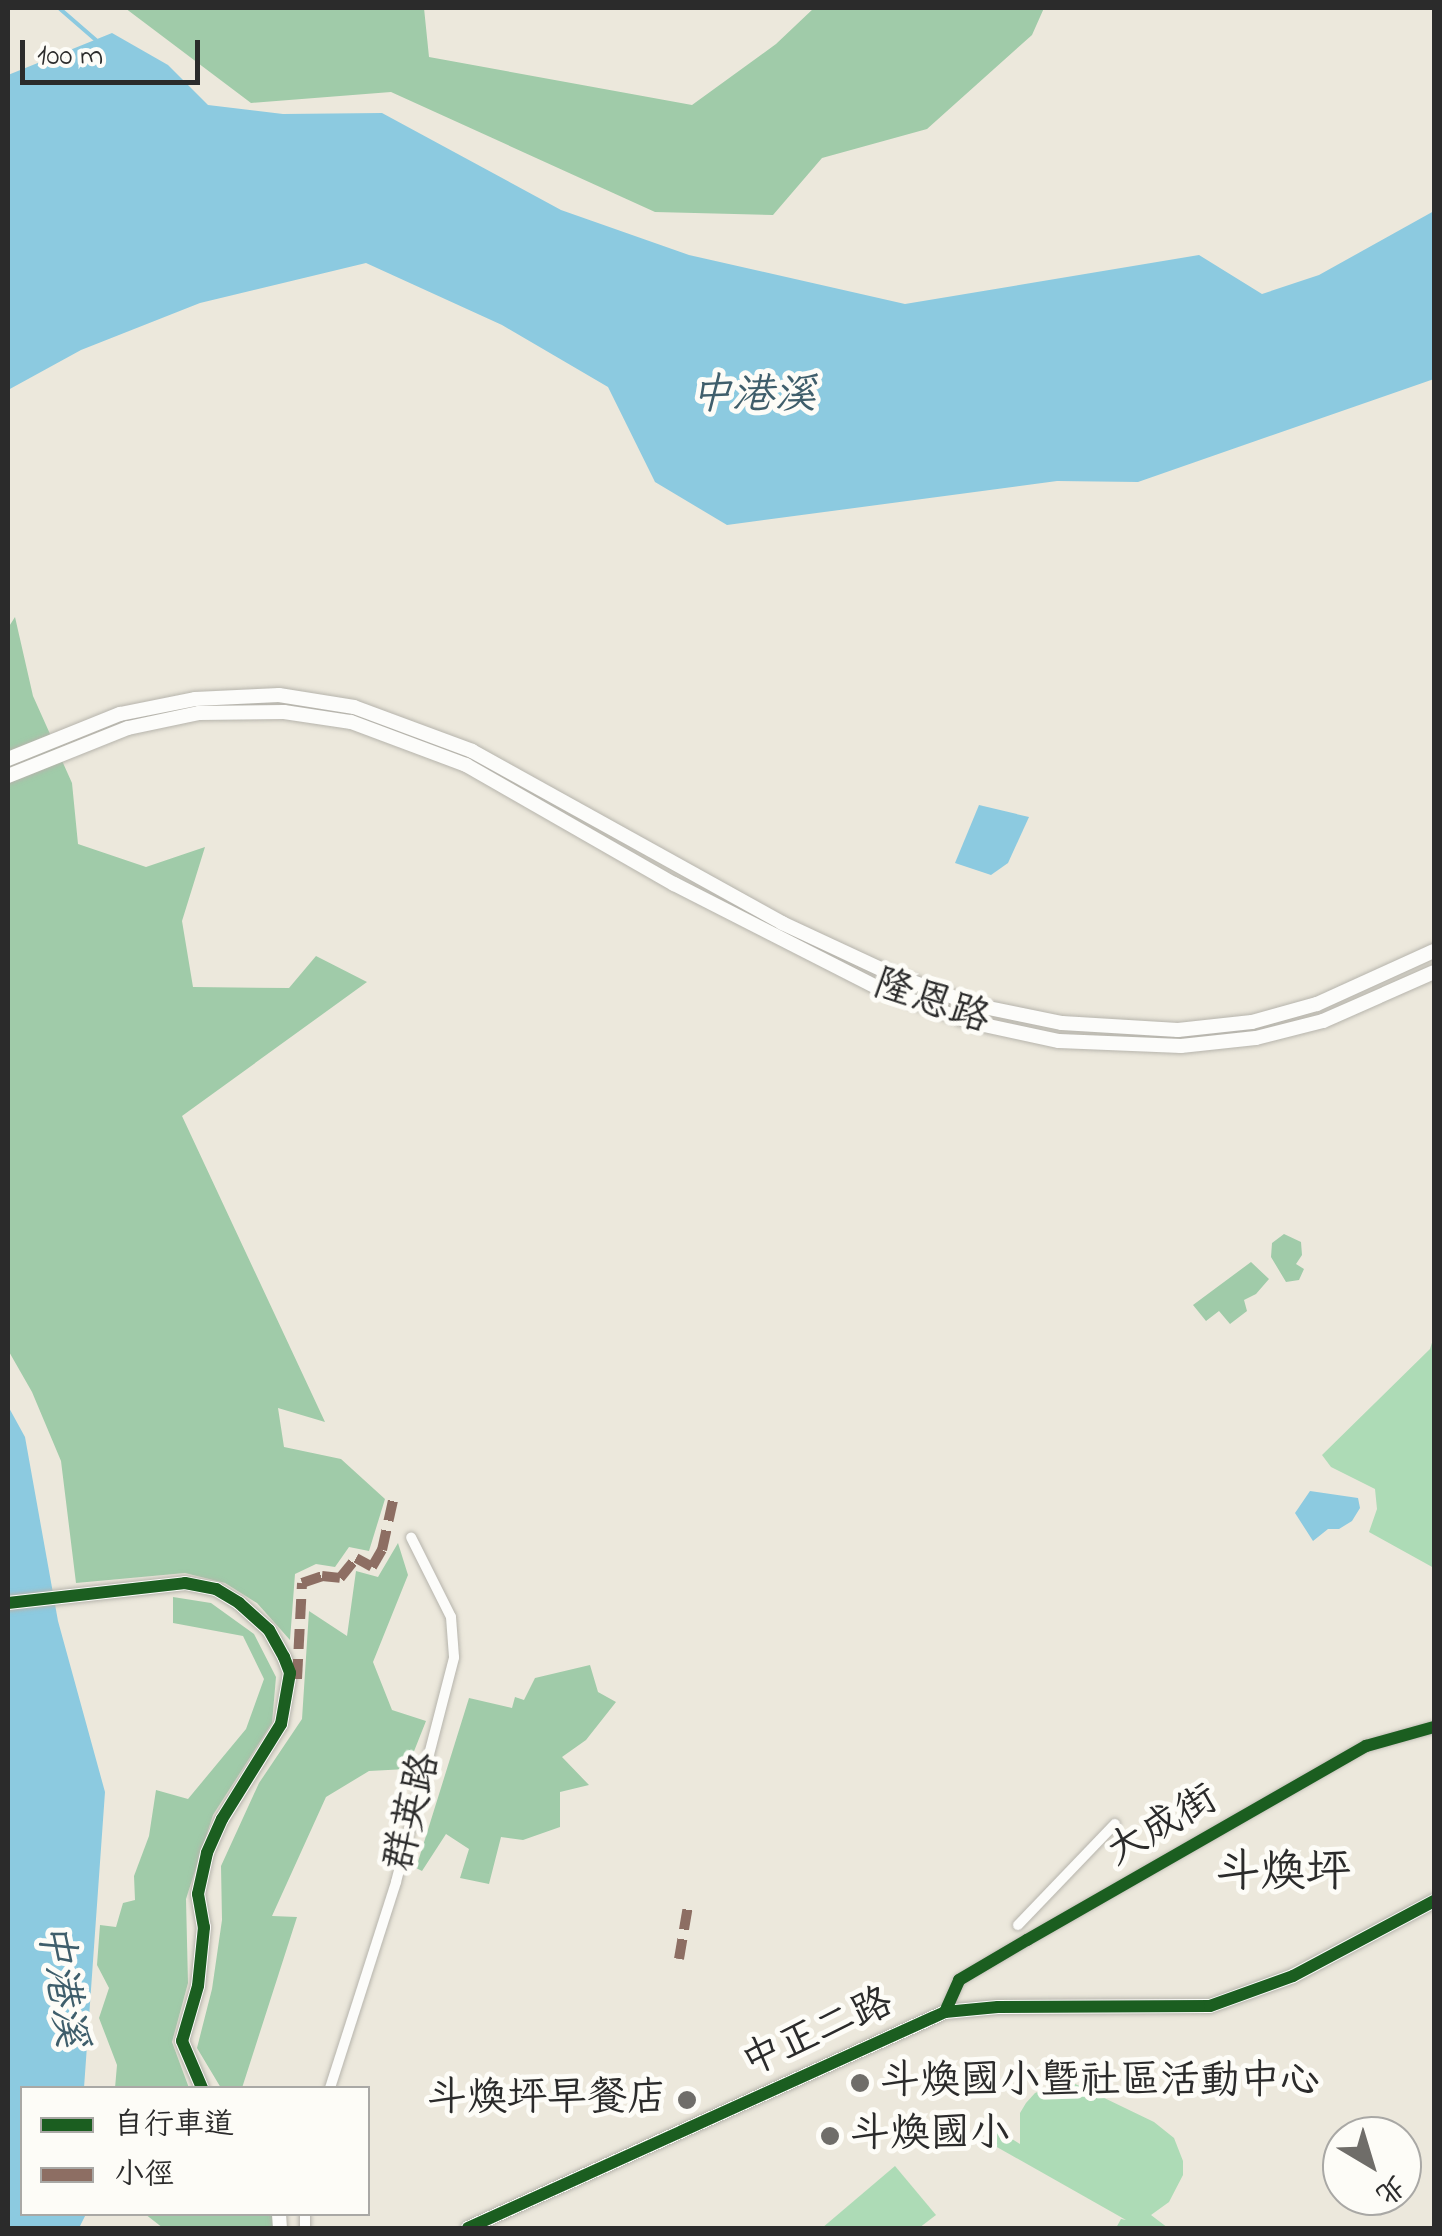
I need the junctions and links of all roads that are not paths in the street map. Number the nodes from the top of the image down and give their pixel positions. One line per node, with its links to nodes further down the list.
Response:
1 (469, 758): 2 (main road); 3 (main road); 4 (main road, 隆恩路); 5 (main road, 隆恩路)
2 (8, 759)
3 (8, 776)
4 (1434, 951)
5 (1434, 972)
6 (411, 1537): 14 (street, 群英路)
7 (8, 1603): 13 (main road)
8 (1434, 1727): 12 (street, 大成街)
9 (1115, 1824): 11 (street)
10 (1434, 1900): 12 (main road, 中正二路)
11 (1018, 1925)
12 (944, 2012): 15 (main road, 中正二路)
13 (201, 2086)
14 (331, 2086)
15 (468, 2228)

